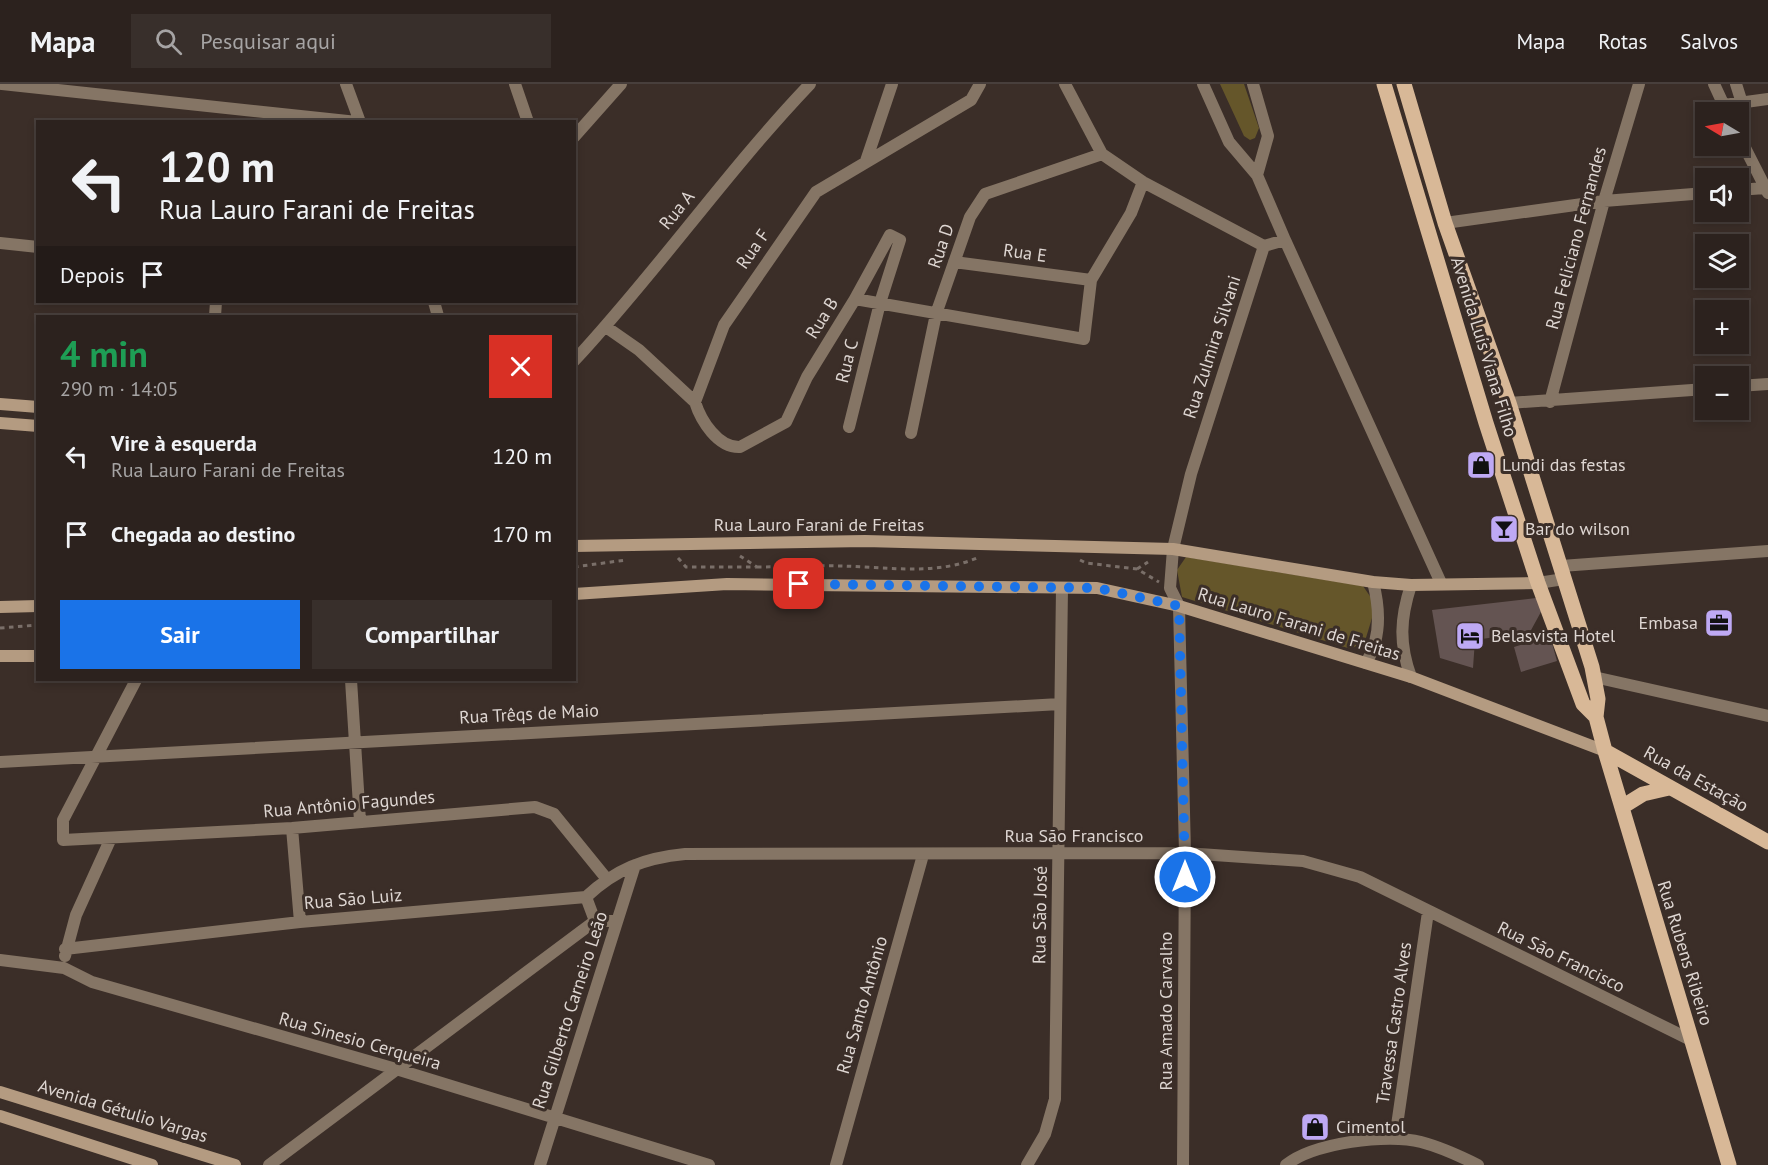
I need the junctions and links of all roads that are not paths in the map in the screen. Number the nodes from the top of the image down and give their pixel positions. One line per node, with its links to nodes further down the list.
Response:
1 (2, 84): 20 (street)
2 (346, 84): 21 (street)
3 (515, 84): 22 (street)
4 (621, 84): 23 (street)
5 (810, 84): 44 (street, Rua A)
6 (892, 84): 26 (street)
7 (980, 84): 26 (street, Rua F)
8 (1065, 84): 24 (street)
9 (1203, 84): 27 (street)
10 (1253, 84): 27 (street)
11 (1384, 84): 64 (main road, Avenida Luís Viana Filho)
12 (1404, 84): 33 (main road, Avenida Luís Viana Filho)
13 (1639, 84): 32 (street, Rua Feliciano Fernandes)
14 (1714, 84): 17 (street)
15 (1736, 84): 18 (street)
16 (1768, 99): 19 (street)
17 (1723, 102)
18 (1742, 102)
19 (1748, 102)
20 (339, 120)
21 (357, 120)
22 (527, 120)
23 (576, 135)
24 (1102, 154): 28 (street); 39 (street, Rua D)
25 (1749, 155): 30 (street)
26 (866, 161): 49 (street, Rua F)
27 (1257, 175): 35 (street)
28 (1143, 182): 37 (street); 40 (street)
29 (1749, 190): 30 (street)
30 (1767, 190)
31 (1695, 194): 32 (street)
32 (1604, 201): 33 (street); 50 (street, Rua Feliciano Fernandes)
33 (1444, 224): 51 (main road, Avenida Luís Viana Filho)
34 (890, 235): 41 (street, Rua B); 42 (street, Rua C)
35 (1285, 240): 37 (street); 63 (street)
36 (0, 243): 38 (street)
37 (1264, 246): 59 (street, Rua Zulmira Silvani)
38 (36, 247)
39 (954, 262): 40 (street, Rua E); 43 (street, Rua D)
40 (1091, 280): 43 (street)
41 (855, 299): 42 (street); 49 (street, Rua B)
42 (880, 303): 43 (street); 56 (street, Rua C)
43 (936, 314): 57 (street, Rua D)
44 (606, 327): 45 (street, Rua A); 49 (street)
45 (576, 359)
46 (1768, 384): 47 (street)
47 (1749, 385)
48 (1695, 390): 50 (street)
49 (695, 402)
50 (1551, 402): 51 (street)
51 (1509, 403): 61 (main road, Avenida Luís Viana Filho)
52 (0, 404): 53 (street)
53 (36, 407)
54 (0, 423): 55 (street)
55 (36, 426)
56 (849, 427)
57 (911, 433)
58 (576, 546): 59 (street, Rua Lauro Farani de Freitas)
59 (1173, 549): 62 (street, Rua Lauro Farani de Freitas); 69 (street, Rua Zulmira Silvani)
60 (1768, 551): 61 (street, Rua Lauro Farani de Freitas)
61 (1562, 573): 64 (street, Rua Lauro Farani de Freitas); 75 (main road, Avenida Luís Viana Filho)
62 (1373, 582): 65 (street, Rua Lauro Farani de Freitas); 73 (street)
63 (1441, 583): 64 (street, Rua Lauro Farani de Freitas); 65 (street, Rua Lauro Farani de Freitas)
64 (1538, 583): 80 (main road, Avenida Luís Viana Filho)
65 (1412, 585): 74 (street)
66 (1062, 588): 67 (street, Rua Lauro Farani de Freitas); 69 (street, Rua Lauro Farani de Freitas); 78 (street, Rua São José)
67 (576, 594)
68 (36, 606): 70 (street)
69 (1179, 606): 73 (street, Rua Lauro Farani de Freitas); 91 (street, Rua Amado Carvalho)
70 (0, 607)
71 (0, 656): 72 (street)
72 (36, 656)
73 (1366, 663): 74 (street, Rua Lauro Farani de Freitas)
74 (1411, 677): 82 (street, Rua Lauro Farani de Freitas)
75 (1594, 677): 79 (street); 80 (main road, Avenida Luís Viana Filho)
76 (135, 681): 83 (street)
77 (351, 681): 81 (street)
78 (1060, 704): 81 (street, Rua Trêqs de Maio); 92 (street, Rua São José)
79 (1768, 716)
80 (1596, 717): 82 (main road, Avenida Luís Viana Filho)
81 (356, 742): 83 (street, Rua Trêqs de Maio); 87 (street)
82 (1605, 751): 85 (main road, Rua da Estação); 86 (main road, Rua Rubens Ribeiro)
83 (94, 758): 84 (street, Rua Trêqs de Maio); 89 (street, Rua Antônio Fagundes)
84 (0, 762)
85 (1670, 788): 86 (main road); 90 (main road, Rua da Estação)
86 (1622, 807): 104 (main road, Rua Rubens Ribeiro)
87 (360, 821): 88 (street, Rua Antônio Fagundes); 95 (street, Rua Antônio Fagundes)
88 (292, 828): 89 (street, Rua Antônio Fagundes); 100 (street)
89 (111, 838): 101 (street)
90 (1768, 842)
91 (1185, 853): 92 (street, Rua São Francisco); 97 (street, Rua São Francisco); 118 (street, Rua Amado Carvalho)
92 (1059, 854): 93 (street, Rua São Francisco); 117 (street, Rua São José)
93 (923, 855): 94 (street, Rua São Francisco); 116 (street, Rua Santo Antônio)
94 (635, 865): 95 (street); 99 (street, Rua Gilberto Carneiro Leão)
95 (606, 878): 96 (street)
96 (586, 897): 98 (street); 100 (street, Rua São Luiz)
97 (1428, 912): 104 (street, Rua São Francisco); 110 (street, Travessa Castro Alves)
98 (596, 921): 99 (street); 105 (street)
99 (617, 921): 109 (street, Rua Gilberto Carneiro Leão)
100 (300, 922): 101 (street, Rua São Luiz)
101 (65, 949): 103 (street)
102 (1, 962): 103 (street, Rua Sinesio Cerqueira)
103 (64, 968): 105 (street, Rua Sinesio Cerqueira)
104 (1691, 1040): 121 (main road, Rua Rubens Ribeiro)
105 (396, 1069): 109 (street, Rua Sinesio Cerqueira); 113 (street)
106 (0, 1092): 107 (street, Avenida Gétulio Vargas)
107 (19, 1098): 108 (street); 112 (street, Avenida Gétulio Vargas)
108 (6, 1118): 111 (street)
109 (554, 1119): 114 (street, Rua Gilberto Carneiro Leão); 115 (street, Rua Sinesio Cerqueira)
110 (1395, 1139): 119 (street); 120 (street)
111 (152, 1165)
112 (235, 1165)
113 (269, 1165)
114 (540, 1165)
115 (710, 1165)
116 (836, 1165)
117 (1027, 1165)
118 (1183, 1165)
119 (1286, 1165)
120 (1478, 1165)
121 (1730, 1165)

